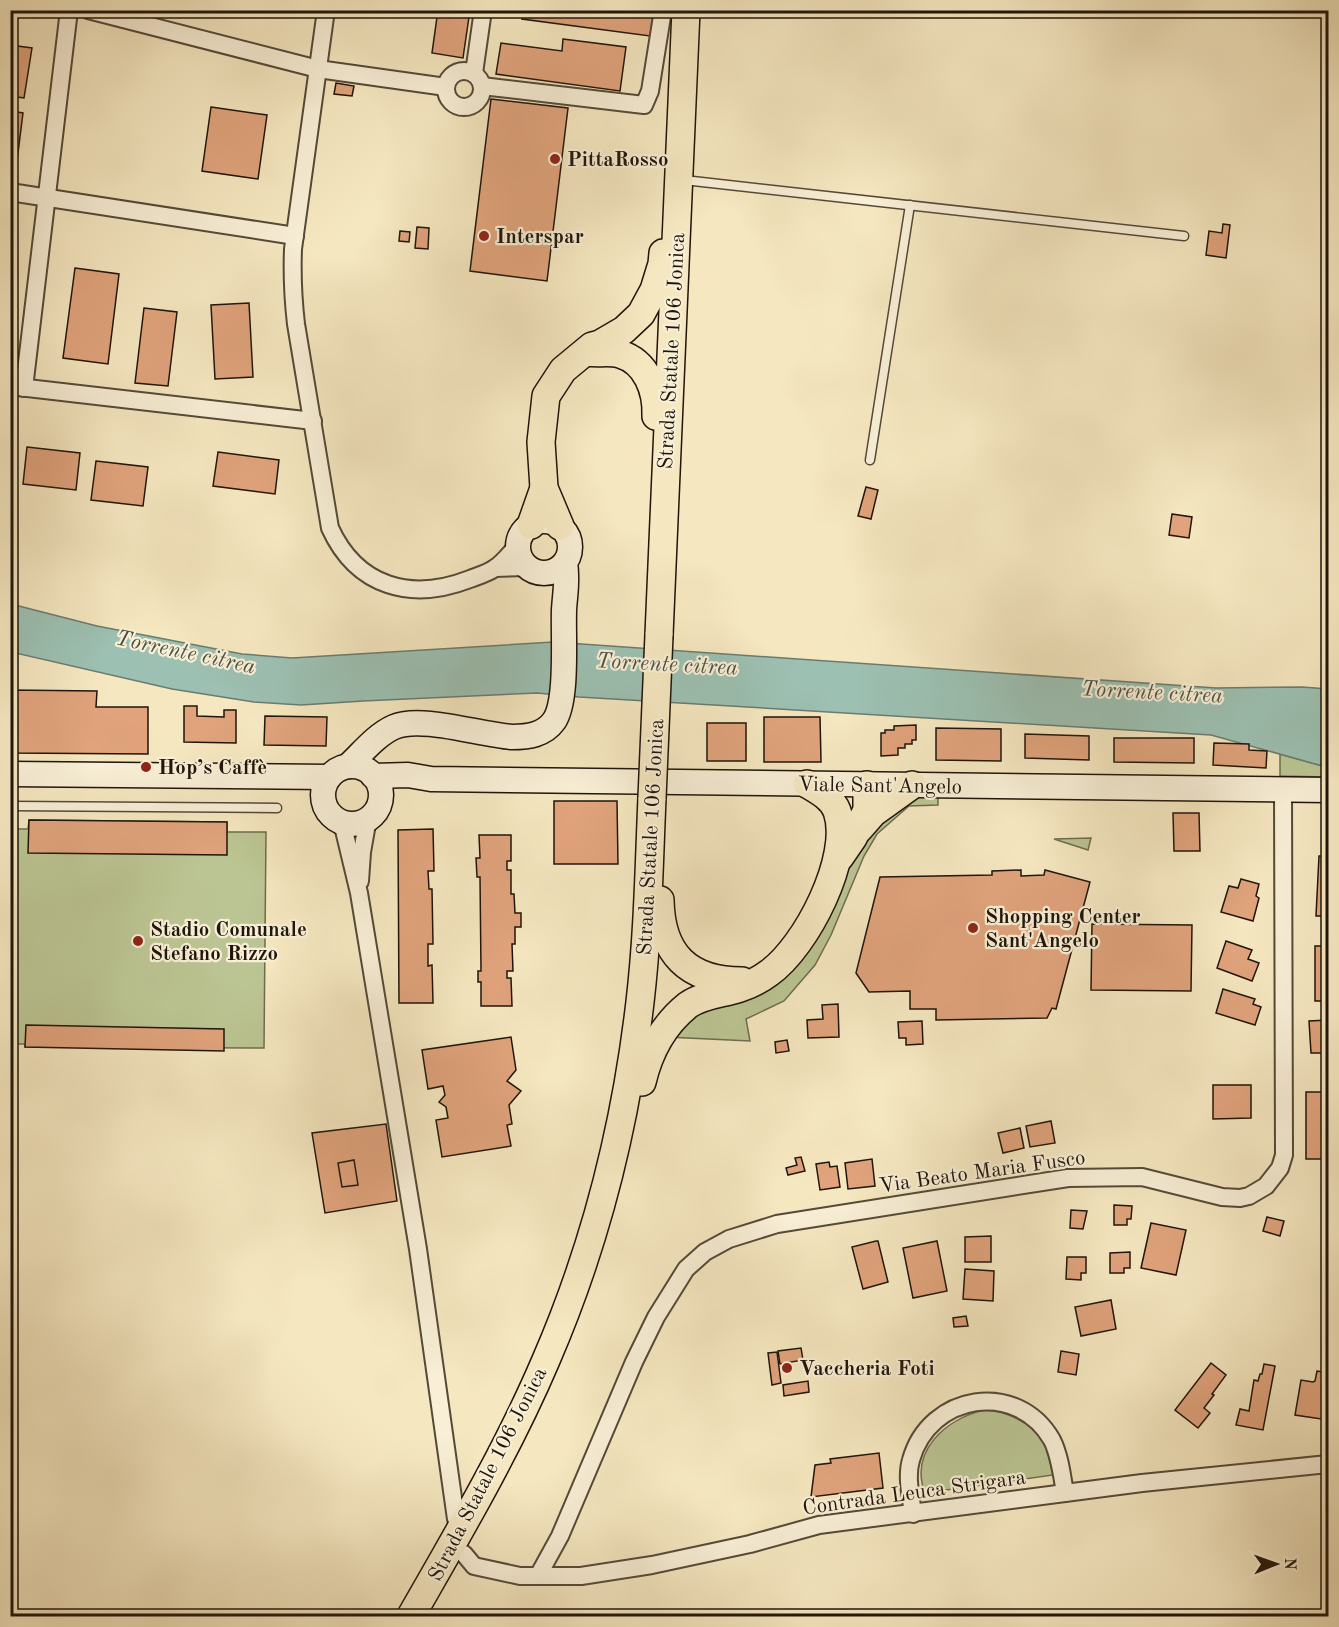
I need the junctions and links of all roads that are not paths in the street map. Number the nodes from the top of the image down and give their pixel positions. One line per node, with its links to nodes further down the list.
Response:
1 (69, 10): 13 (street)
2 (88, 10): 7 (street)
3 (326, 10): 7 (street)
4 (483, 10): 8 (street)
5 (663, 10): 8 (street)
6 (686, 10): 10 (main road, Strada Statale 106 Jonica)
7 (318, 69): 9 (street); 15 (street)
8 (478, 80): 9 (street); 9 (street)
9 (446, 87)
10 (681, 117): 11 (main road, Strada Statale 106 Jonica); 17 (main road)
11 (679, 180): 14 (lane); 24 (main road, Strada Statale 106 Jonica)
12 (10, 192): 13 (street)
13 (46, 197): 15 (street); 18 (street)
14 (910, 205): 16 (lane); 20 (lane)
15 (295, 236): 19 (street)
16 (1184, 236)
17 (587, 352): 21 (main road); 24 (main road)
18 (17, 387): 19 (street)
19 (313, 421): 26 (street)
20 (870, 460)
21 (544, 488): 22 (main road); 23 (main road)
22 (560, 526): 23 (main road); 25 (main road)
23 (525, 535): 26 (street); 27 (main road)
24 (662, 553): 42 (main road, Strada Statale 106 Jonica, bridge)
25 (565, 563): 27 (main road); 28 (main road)
26 (495, 568): 27 (street)
27 (533, 570): 28 (main road)
28 (564, 610): 29 (main road)
29 (383, 733): 30 (main road); 32 (main road)
30 (339, 771): 32 (main road); 33 (main road); 40 (main road)
31 (10, 774): 33 (main road)
32 (372, 775): 34 (main road, Viale Sant'Angelo); 44 (main road)
33 (271, 777): 40 (main road)
34 (431, 779): 35 (main road, Viale Sant'Angelo); 44 (main road, Viale Sant'Angelo)
35 (807, 784): 36 (main road, Viale Sant'Angelo); 46 (main road)
36 (864, 785): 37 (main road, Viale Sant'Angelo); 46 (main road)
37 (912, 785): 38 (main road, Viale Sant'Angelo); 46 (main road)
38 (1283, 789): 39 (main road, Viale Sant'Angelo); 55 (street, Via Beato Maria Fusco)
39 (1329, 790)
40 (325, 804): 45 (main road)
41 (10, 806): 43 (lane)
42 (652, 807): 48 (main road); 49 (main road, Strada Statale 106 Jonica)
43 (277, 808)
44 (374, 810): 45 (main road); 47 (street)
45 (342, 822): 47 (street)
46 (844, 836): 48 (main road)
47 (359, 893): 53 (street)
48 (750, 983): 49 (main road)
49 (605, 1184): 56 (main road, Strada Statale 106 Jonica)
50 (1329, 1464): 51 (street, Contrada Leuca Strigara)
51 (1065, 1493): 52 (street, Contrada Leuca Strigara); 52 (street)
52 (913, 1514): 55 (street, Contrada Leuca Strigara)
53 (456, 1519)
54 (470, 1560): 55 (street, Contrada Leuca Strigara)
55 (538, 1576)
56 (411, 1617)

